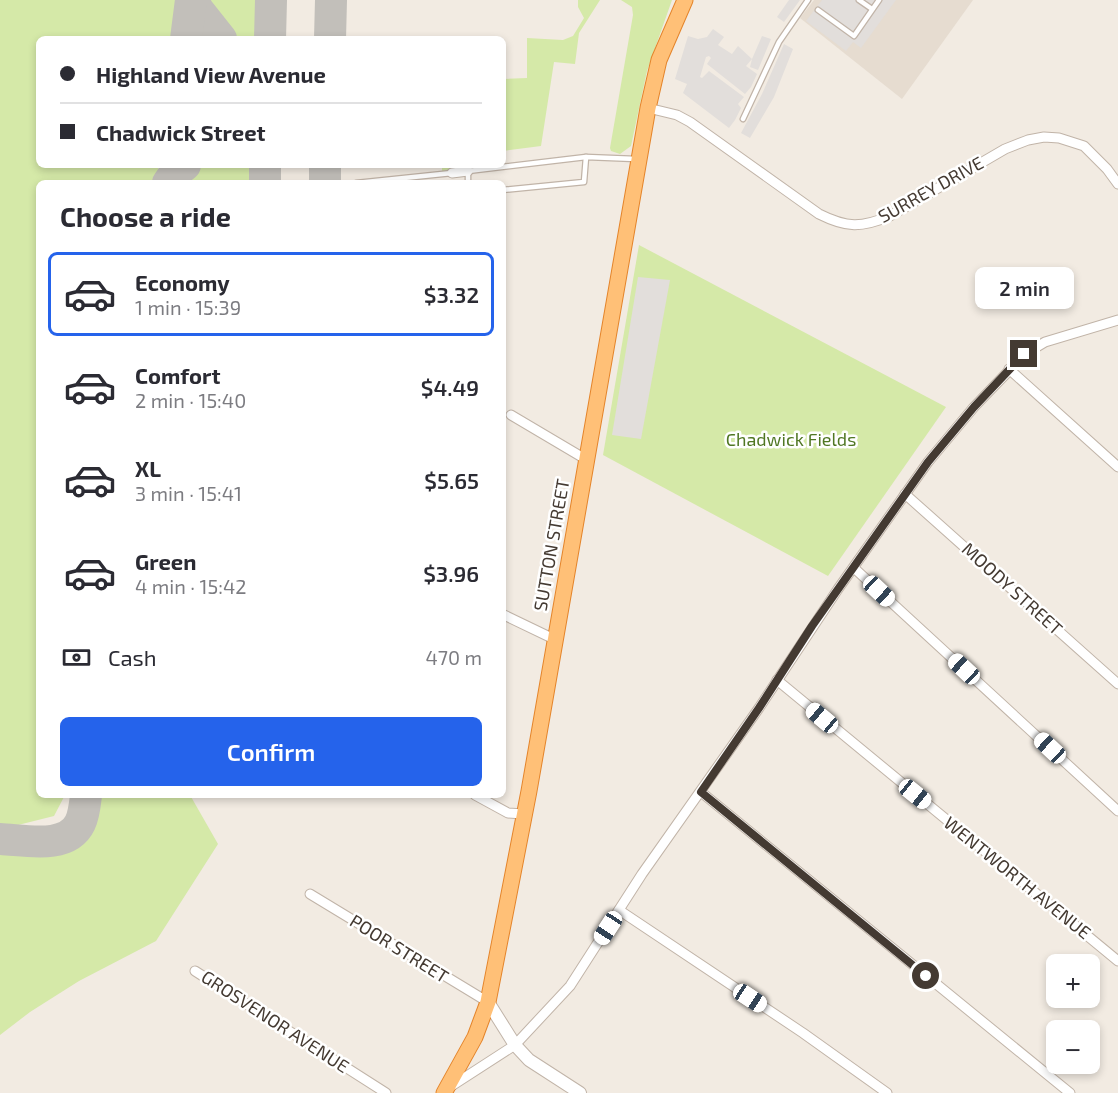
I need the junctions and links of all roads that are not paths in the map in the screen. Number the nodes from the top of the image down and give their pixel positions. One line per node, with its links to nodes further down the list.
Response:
1 (685, 0): 7 (highway, SUTTON STREET)
2 (808, 0): 8 (lane)
3 (859, 0): 5 (lane)
4 (879, 0): 5 (lane)
5 (872, 9): 6 (lane)
6 (818, 10)
7 (648, 108): 10 (highway, SUTTON STREET); 17 (street, SURREY DRIVE)
8 (743, 119)
9 (586, 158): 10 (lane); 11 (lane); 18 (lane)
10 (639, 159): 22 (highway, SUTTON STREET)
11 (506, 167)
12 (495, 168): 13 (lane)
13 (468, 171): 14 (street); 16 (lane)
14 (452, 173): 15 (lane)
15 (385, 180)
16 (468, 180)
17 (1118, 184)
18 (506, 190)
19 (1118, 321): 20 (street)
20 (1009, 369): 23 (street); 24 (street)
21 (511, 415): 22 (street)
22 (587, 460): 27 (highway, SUTTON STREET)
23 (1118, 467)
24 (905, 494): 25 (street); 29 (street, MOODY STREET)
25 (854, 568): 28 (street); 32 (street)
26 (506, 616): 27 (street)
27 (556, 640): 33 (highway, SUTTON STREET)
28 (777, 680): 30 (street); 36 (street, WENTWORTH AVENUE)
29 (1118, 684)
30 (701, 792): 35 (street); 44 (street)
31 (481, 798): 33 (street)
32 (1118, 811)
33 (524, 814): 38 (highway, SUTTON STREET)
34 (310, 894): 38 (street, POOR STREET)
35 (619, 910): 39 (street); 43 (street)
36 (1118, 961)
37 (195, 971): 41 (street, GROSVENOR AVENUE)
38 (488, 1002): 39 (street); 40 (highway, SUTTON STREET)
39 (516, 1045): 40 (street); 42 (street)
40 (446, 1090)
41 (386, 1093)
42 (580, 1093)
43 (887, 1093)
44 (1070, 1093)

